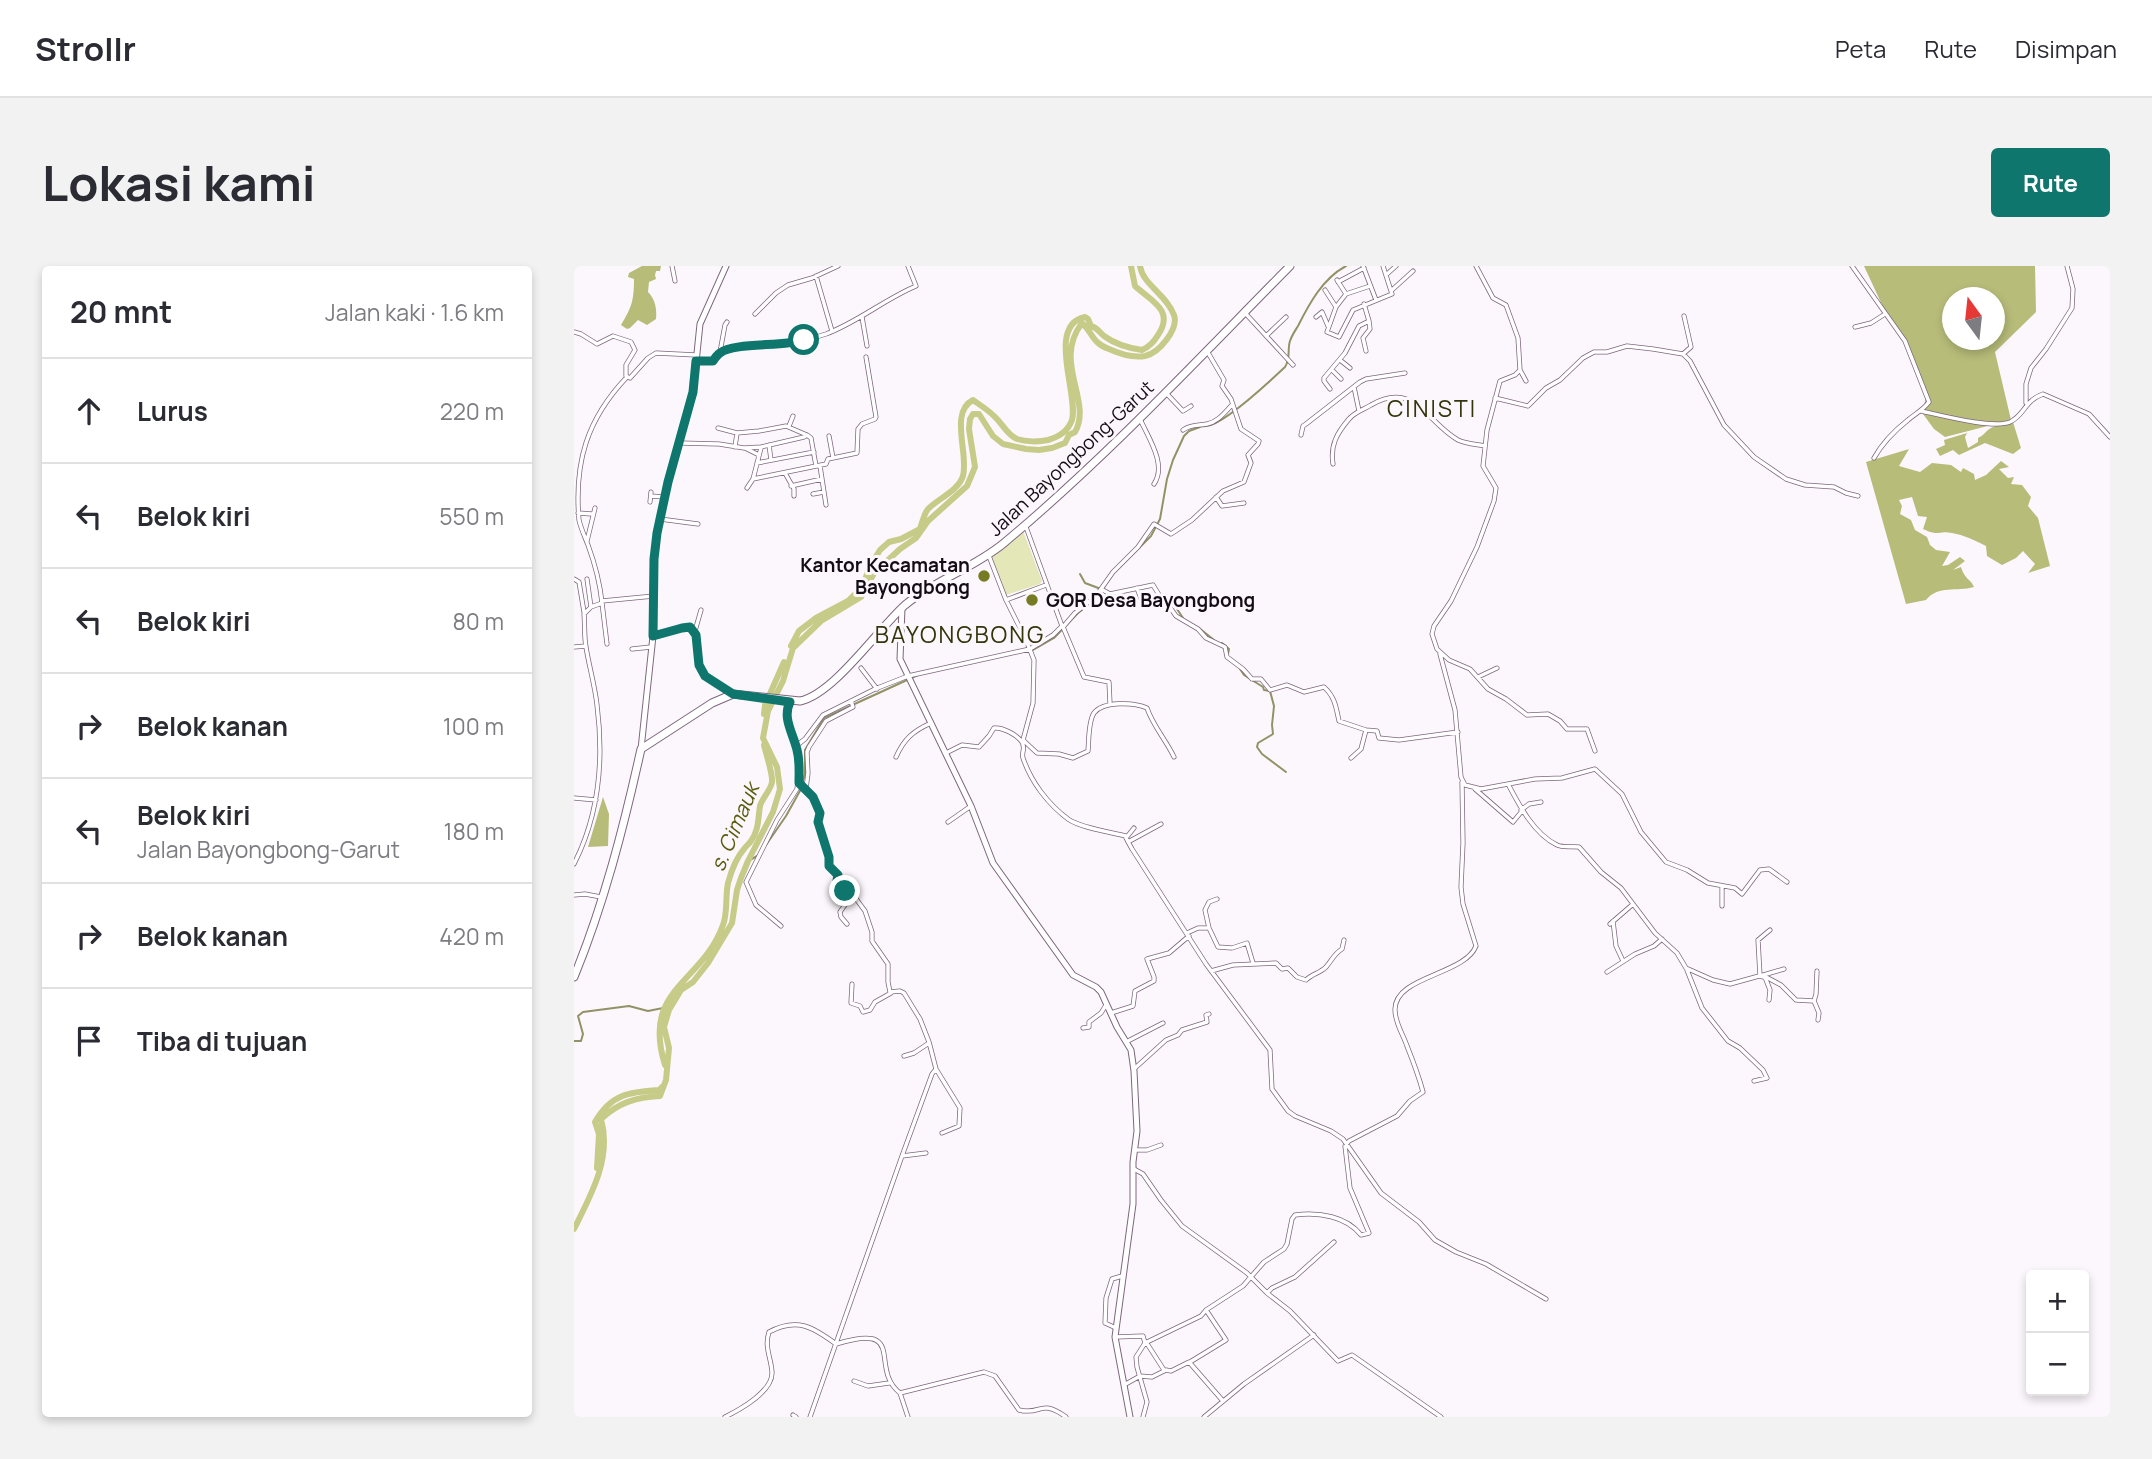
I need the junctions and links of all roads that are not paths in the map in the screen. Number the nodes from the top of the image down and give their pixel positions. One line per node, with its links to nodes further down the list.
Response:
1 (671, 266): 15 (street)
2 (726, 266): 43 (street)
3 (838, 266): 14 (street)
4 (908, 266): 27 (street)
5 (1290, 266): 23 (main road, Jalan Bayongbong-Garut)
6 (1383, 266): 13 (street)
7 (1396, 266): 13 (street)
8 (1476, 266): 48 (street)
9 (1852, 266): 25 (street)
10 (2067, 266): 57 (street)
11 (1363, 267): 16 (street); 19 (street)
12 (1413, 271): 18 (street)
13 (1386, 275): 18 (street)
14 (816, 276): 24 (street); 34 (street)
15 (675, 281)
16 (1370, 286): 19 (street); 20 (street)
17 (1325, 290): 22 (street)
18 (1392, 290): 20 (street)
19 (1346, 294): 22 (street)
20 (1376, 300): 21 (street)
21 (1364, 304): 30 (street); 32 (street)
22 (1336, 307): 32 (street)
23 (1245, 312): 36 (street); 38 (main road, Jalan Bayongbong-Garut)
24 (755, 314)
25 (1885, 314): 33 (street); 61 (street)
26 (1684, 316): 41 (street)
27 (862, 317): 34 (street); 37 (street)
28 (1286, 317): 36 (street)
29 (1316, 317): 32 (street)
30 (1369, 321): 39 (street); 44 (street)
31 (727, 322): 40 (street)
32 (1328, 327)
33 (1855, 327)
34 (832, 331): 40 (street)
35 (574, 332): 50 (street)
36 (1266, 336): 45 (street)
37 (867, 346)
38 (1207, 351): 55 (main road, Jalan Bayongbong-Garut); 59 (street)
39 (1366, 351)
40 (720, 352): 43 (street)
41 (1683, 354): 56 (street); 95 (street)
42 (866, 357): 80 (street)
43 (697, 358): 50 (street); 72 (street)
44 (1340, 360): 46 (street); 47 (street)
45 (1293, 365)
46 (1350, 368)
47 (1332, 370): 51 (street); 54 (street)
48 (1520, 370): 52 (street); 56 (street)
49 (1405, 373): 53 (street)
50 (627, 377): 101 (street)
51 (1341, 379)
52 (1526, 381)
53 (1354, 387): 60 (street); 69 (street)
54 (1330, 388)
55 (1165, 393): 58 (street); 63 (main road, Jalan Bayongbong-Garut)
56 (1496, 398): 74 (street)
57 (2026, 404): 61 (street); 71 (street)
58 (1191, 406)
59 (1233, 406): 66 (street); 97 (street)
60 (1359, 411): 74 (street); 84 (street)
61 (1921, 411): 81 (street)
62 (793, 416): 64 (street)
63 (1140, 417): 89 (street); 107 (main road, Jalan Bayongbong-Garut)
64 (789, 426): 67 (street); 68 (street)
65 (718, 428): 67 (street)
66 (1184, 430)
67 (737, 433): 75 (street)
68 (807, 435): 73 (street); 78 (street)
69 (1301, 435)
70 (829, 436): 80 (street)
71 (2110, 437)
72 (680, 443): 75 (street); 96 (street)
73 (769, 445): 76 (street); 82 (street)
74 (1485, 446): 132 (street)
75 (735, 447): 77 (street)
76 (761, 447): 77 (street); 79 (street)
77 (744, 448): 79 (street)
78 (814, 452): 82 (street); 85 (street)
79 (759, 455): 83 (street)
80 (833, 458): 85 (street)
81 (1874, 458)
82 (771, 460): 83 (street)
83 (757, 463): 87 (street)
84 (1333, 464)
85 (818, 465): 86 (street); 88 (street)
86 (785, 473): 87 (street); 90 (street)
87 (753, 479): 91 (street)
88 (822, 479): 90 (street); 92 (street)
89 (1154, 484)
90 (790, 486): 94 (street)
91 (747, 488)
92 (824, 492): 93 (street); 100 (street)
93 (813, 494)
94 (794, 496)
95 (1858, 496)
96 (664, 497): 98 (street); 105 (street)
97 (1216, 497): 99 (street); 114 (street)
98 (650, 502)
99 (1244, 503)
100 (826, 505)
101 (575, 506): 103 (street)
102 (595, 508): 104 (street)
103 (578, 513): 104 (street); 108 (street)
104 (592, 514): 108 (street)
105 (660, 519): 106 (street); 115 (street)
106 (698, 524)
107 (1025, 525): 109 (main road, Jalan Bayongbong-Garut); 112 (street)
108 (587, 541): 118 (street)
109 (989, 555): 117 (street); 120 (main road, Jalan Bayongbong-Garut)
110 (574, 579): 122 (street)
111 (587, 579): 119 (street)
112 (1047, 584): 117 (street); 123 (street)
113 (1137, 587): 114 (street); 116 (street); 144 (street)
114 (1101, 590): 123 (street)
115 (654, 596): 118 (street); 125 (street)
116 (1141, 599)
117 (1006, 600): 131 (street)
118 (602, 602): 119 (street); 126 (street)
119 (591, 607): 122 (street)
120 (902, 608): 136 (street); 139 (main road, Jalan Bayongbong-Garut)
121 (701, 610): 124 (street)
122 (584, 612): 127 (street)
123 (1063, 629): 131 (street); 141 (street)
124 (695, 631): 125 (street); 138 (street)
125 (653, 636): 129 (street)
126 (607, 644)
127 (586, 646): 128 (street); 160 (street)
128 (574, 647)
129 (651, 648): 130 (street); 143 (street)
130 (632, 649)
131 (1031, 651): 136 (street); 147 (street)
132 (1440, 651): 135 (street); 145 (street)
133 (861, 667): 137 (street)
134 (1497, 668): 135 (street)
135 (1478, 677): 150 (street)
136 (910, 678): 137 (street); 142 (street)
137 (877, 689): 140 (street)
138 (730, 692): 139 (main road, Jalan Bayongbong-Garut); 146 (main road)
139 (787, 701): 148 (street)
140 (852, 703): 148 (street); 157 (street)
141 (1110, 705): 147 (street); 153 (street)
142 (931, 723): 151 (street); 152 (street)
143 (643, 728): 146 (street); 149 (street)
144 (1366, 730): 145 (street); 154 (street)
145 (1458, 732): 155 (street)
146 (656, 737): 149 (main road)
147 (1022, 740): 151 (street); 167 (street)
148 (796, 746): 157 (street)
149 (641, 749): 174 (main road)
150 (1595, 751)
151 (946, 753): 162 (street)
152 (896, 757)
153 (1174, 757)
154 (1351, 758)
155 (1462, 782): 158 (street); 212 (street)
156 (1508, 784): 158 (street); 163 (street); 171 (street)
157 (802, 786): 172 (street); 179 (street)
158 (1473, 788): 163 (street)
159 (574, 798): 160 (street)
160 (596, 800): 169 (street)
161 (1541, 802): 163 (street)
162 (971, 806): 164 (street); 199 (street)
163 (1522, 810): 176 (street)
164 (948, 822)
165 (1161, 824): 168 (street)
166 (1134, 828): 167 (street)
167 (1126, 836): 168 (street)
168 (1128, 842): 182 (street)
169 (574, 864)
170 (1787, 882): 171 (street)
171 (1722, 886): 177 (street)
172 (849, 893): 178 (street); 196 (street)
173 (574, 895): 174 (street)
174 (603, 898): 193 (main road)
175 (1217, 899): 180 (street)
176 (1632, 905): 183 (street); 185 (street)
177 (1722, 906)
178 (847, 924)
179 (781, 926)
180 (1209, 928): 182 (street); 186 (street)
181 (1770, 930): 192 (street)
182 (1188, 935): 189 (street); 200 (street)
183 (1662, 939): 185 (street); 187 (street)
184 (1344, 940): 186 (street)
185 (1623, 961): 191 (street)
186 (1253, 963): 189 (street)
187 (1686, 968): 192 (street); 210 (street)
188 (1784, 969): 192 (street)
189 (1211, 971): 212 (street)
190 (1816, 971): 198 (street)
191 (1608, 972)
192 (1759, 976): 194 (street)
193 (574, 977)
194 (1765, 977): 197 (street); 198 (street)
195 (852, 984): 196 (street)
196 (891, 993): 206 (street)
197 (1769, 1000)
198 (1814, 1001): 202 (street)
199 (1108, 1003): 200 (street); 204 (street)
200 (1111, 1013): 205 (street)
201 (1209, 1014): 209 (street)
202 (1818, 1020)
203 (1163, 1023): 205 (street)
204 (1083, 1028)
205 (1126, 1041): 209 (street)
206 (929, 1043): 207 (street); 208 (street)
207 (904, 1056)
208 (936, 1069): 211 (street); 216 (street)
209 (1134, 1069): 214 (street)
210 (1754, 1081)
211 (942, 1133)
212 (1347, 1143): 220 (street); 222 (street)
213 (1161, 1145): 214 (street)
214 (1135, 1150): 217 (street)
215 (926, 1153): 216 (street)
216 (902, 1156): 228 (street)
217 (1133, 1169): 219 (street); 220 (street)
218 (1334, 1242): 221 (street)
219 (1124, 1276): 224 (street); 224 (street)
220 (1251, 1278): 221 (street); 223 (street)
221 (1267, 1293): 225 (street)
222 (1546, 1299)
223 (1206, 1310): 227 (street); 229 (street)
224 (1116, 1328): 226 (street)
225 (1314, 1335): 236 (street); 244 (street)
226 (1115, 1337): 227 (street); 234 (street)
227 (1146, 1343): 230 (street); 231 (street)
228 (836, 1344): 233 (street); 237 (street); 238 (street)
229 (1189, 1362): 230 (street); 236 (street)
230 (1165, 1370): 231 (street)
231 (1140, 1376): 234 (street); 242 (street)
232 (854, 1381): 233 (street)
233 (889, 1383): 235 (street)
234 (1124, 1384): 241 (street)
235 (900, 1393): 239 (street); 240 (street)
236 (1223, 1401): 243 (street)
237 (725, 1417)
238 (810, 1417)
239 (908, 1417)
240 (1066, 1417)
241 (1130, 1417)
242 (1143, 1417)
243 (1204, 1417)
244 (1441, 1417)

